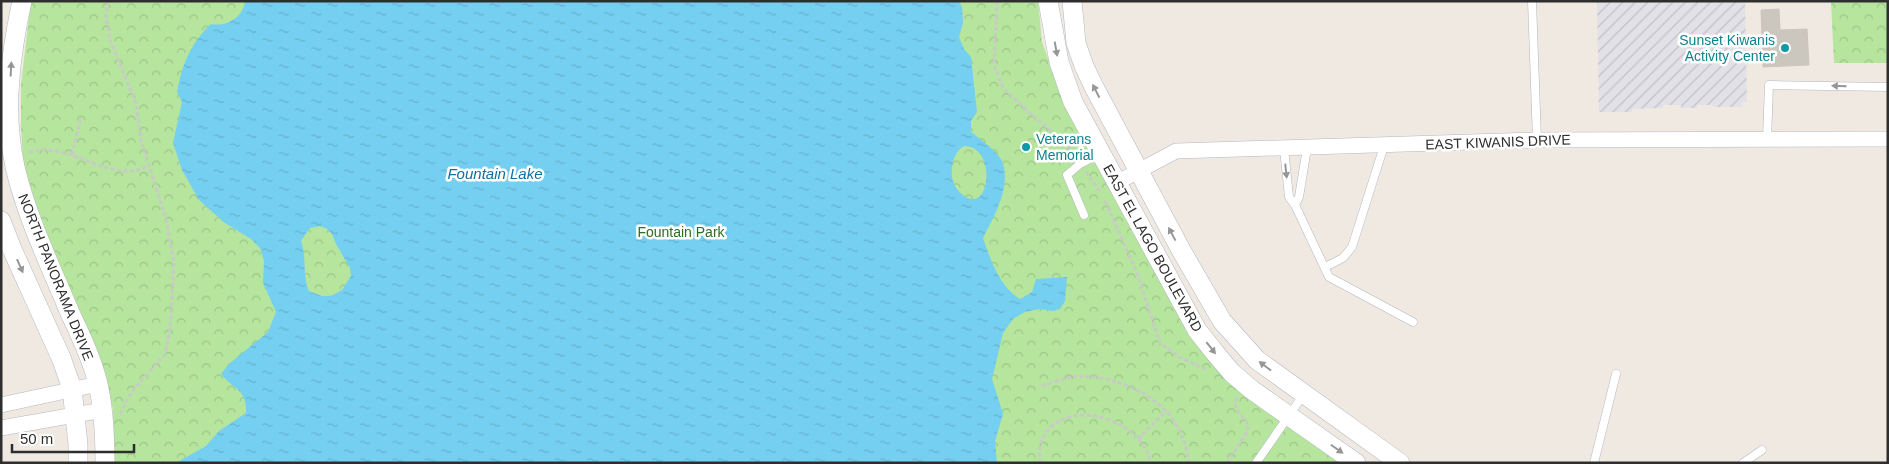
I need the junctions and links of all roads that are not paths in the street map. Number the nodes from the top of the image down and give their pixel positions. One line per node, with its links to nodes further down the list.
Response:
1 (22, 1): 12 (street, NORTH PANORAMA DRIVE, one-way to 1)
2 (1048, 1): 13 (street, EAST EL LAGO BOULEVARD, one-way to 13)
3 (1072, 1): 14 (street, EAST EL LAGO BOULEVARD, one-way to 3)
4 (1532, 1): 8 (lane)
5 (1888, 87): 6 (lane, one-way to 6)
6 (1767, 139): 7 (street, EAST KIWANIS DRIVE); 8 (street, EAST KIWANIS DRIVE)
7 (1888, 139)
8 (1537, 140): 9 (street, EAST KIWANIS DRIVE)
9 (1384, 146): 11 (street, EAST KIWANIS DRIVE); 19 (lane)
10 (1284, 148): 11 (street, EAST KIWANIS DRIVE); 14 (street, EAST KIWANIS DRIVE); 16 (lane, one-way to 16)
11 (1307, 148): 16 (lane)
12 (13, 153): 22 (street, NORTH PANORAMA DRIVE)
13 (1101, 153): 15 (street, EAST EL LAGO BOULEVARD); 17 (lane)
14 (1139, 171): 15 (street, EAST KIWANIS DRIVE); 24 (street, EAST EL LAGO BOULEVARD, one-way to 14)
15 (1116, 183): 29 (street, EAST EL LAGO BOULEVARD, one-way to 29)
16 (1295, 204): 19 (lane)
17 (1084, 215)
18 (1, 221): 23 (street, NORTH PANORAMA DRIVE, one-way to 23)
19 (1324, 267): 20 (lane)
20 (1413, 322)
21 (1616, 374): 38 (lane)
22 (98, 384): 23 (street); 27 (street, NORTH PANORAMA DRIVE)
23 (72, 389): 25 (street); 28 (street, NORTH PANORAMA DRIVE)
24 (1304, 394): 29 (lane); 37 (street, EAST EL LAGO BOULEVARD)
25 (34, 397): 26 (street); 30 (street)
26 (1, 405)
27 (111, 413): 28 (street); 34 (street, NORTH PANORAMA DRIVE)
28 (76, 414): 30 (street); 33 (street, NORTH PANORAMA DRIVE)
29 (1289, 416): 35 (lane); 36 (street, EAST EL LAGO BOULEVARD, one-way to 36)
30 (39, 421): 31 (street)
31 (1, 428)
32 (1762, 450): 39 (lane)
33 (78, 463)
34 (105, 463)
35 (1256, 463)
36 (1356, 463)
37 (1400, 463)
38 (1594, 463)
39 (1743, 463)

